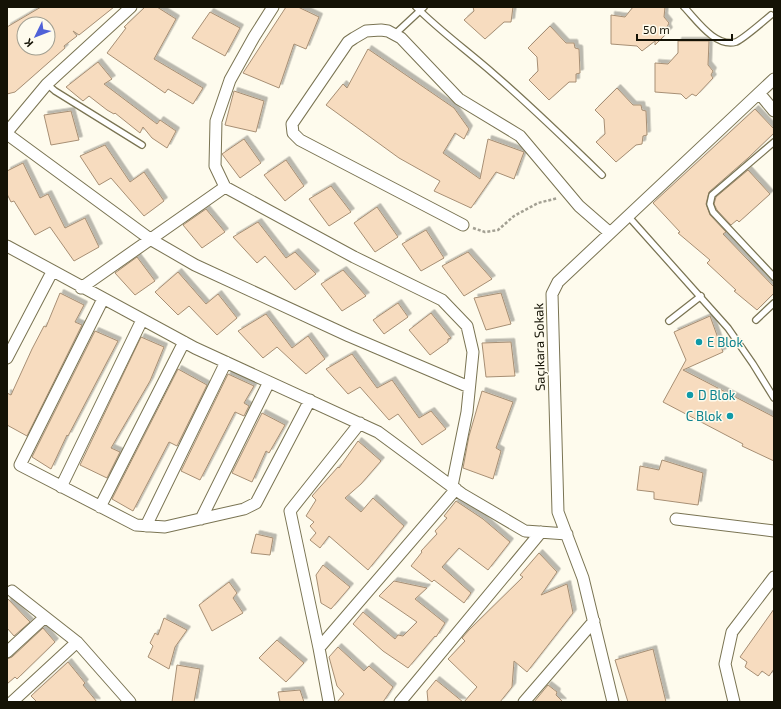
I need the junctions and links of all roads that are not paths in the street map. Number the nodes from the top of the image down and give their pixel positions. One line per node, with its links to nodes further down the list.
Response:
1 (132, 7): 8 (street)
2 (273, 7): 15 (street)
3 (684, 7): 5 (lane)
4 (420, 8): 6 (lane); 14 (lane)
5 (771, 15)
6 (395, 34): 17 (street); 18 (street)
7 (774, 79): 9 (street, Saçıkara Sokak)
8 (47, 84): 11 (street); 13 (lane)
9 (759, 93): 10 (street); 16 (street, Saçıkara Sokak)
10 (774, 111)
11 (7, 133): 19 (street)
12 (774, 142): 22 (lane)
13 (142, 145)
14 (602, 175)
15 (224, 187): 19 (street); 34 (street)
16 (628, 216): 18 (street, Saçıkara Sokak); 24 (lane)
17 (463, 225)
18 (610, 232): 46 (street, Saçıkara Sokak)
19 (150, 239): 23 (street); 34 (street)
20 (7, 246): 21 (street)
21 (52, 272): 23 (street); 31 (street)
22 (774, 277)
23 (81, 288): 25 (street)
24 (701, 296): 29 (lane); 35 (lane)
25 (103, 299): 27 (street); 38 (street)
26 (774, 303): 28 (lane)
27 (142, 320): 30 (street); 38 (street)
28 (756, 320)
29 (669, 321)
30 (184, 342): 32 (street); 40 (street)
31 (7, 358)
32 (226, 362): 33 (street); 43 (street)
33 (269, 382): 36 (street); 41 (street)
34 (469, 387): 39 (street)
35 (774, 398)
36 (310, 400): 37 (street); 41 (street)
37 (360, 423): 39 (street); 52 (street)
38 (61, 486): 40 (street)
39 (454, 487): 45 (street); 52 (street)
40 (100, 507): 43 (street)
41 (201, 519): 43 (street)
42 (676, 519): 44 (street)
43 (146, 526)
44 (774, 531)
45 (541, 532): 46 (street); 54 (street)
46 (567, 534): 50 (street, Saçıkara Sokak)
47 (774, 577): 61 (street)
48 (12, 591): 49 (street)
49 (45, 617): 51 (street); 53 (street)
50 (594, 621): 59 (street); 60 (street, Saçıkara Sokak)
51 (77, 642): 55 (street); 56 (street)
52 (319, 648): 57 (street)
53 (7, 652)
54 (409, 697): 58 (street)
55 (12, 702)
56 (130, 702)
57 (329, 702)
58 (400, 702)
59 (524, 702)
60 (613, 702)
61 (734, 702)

